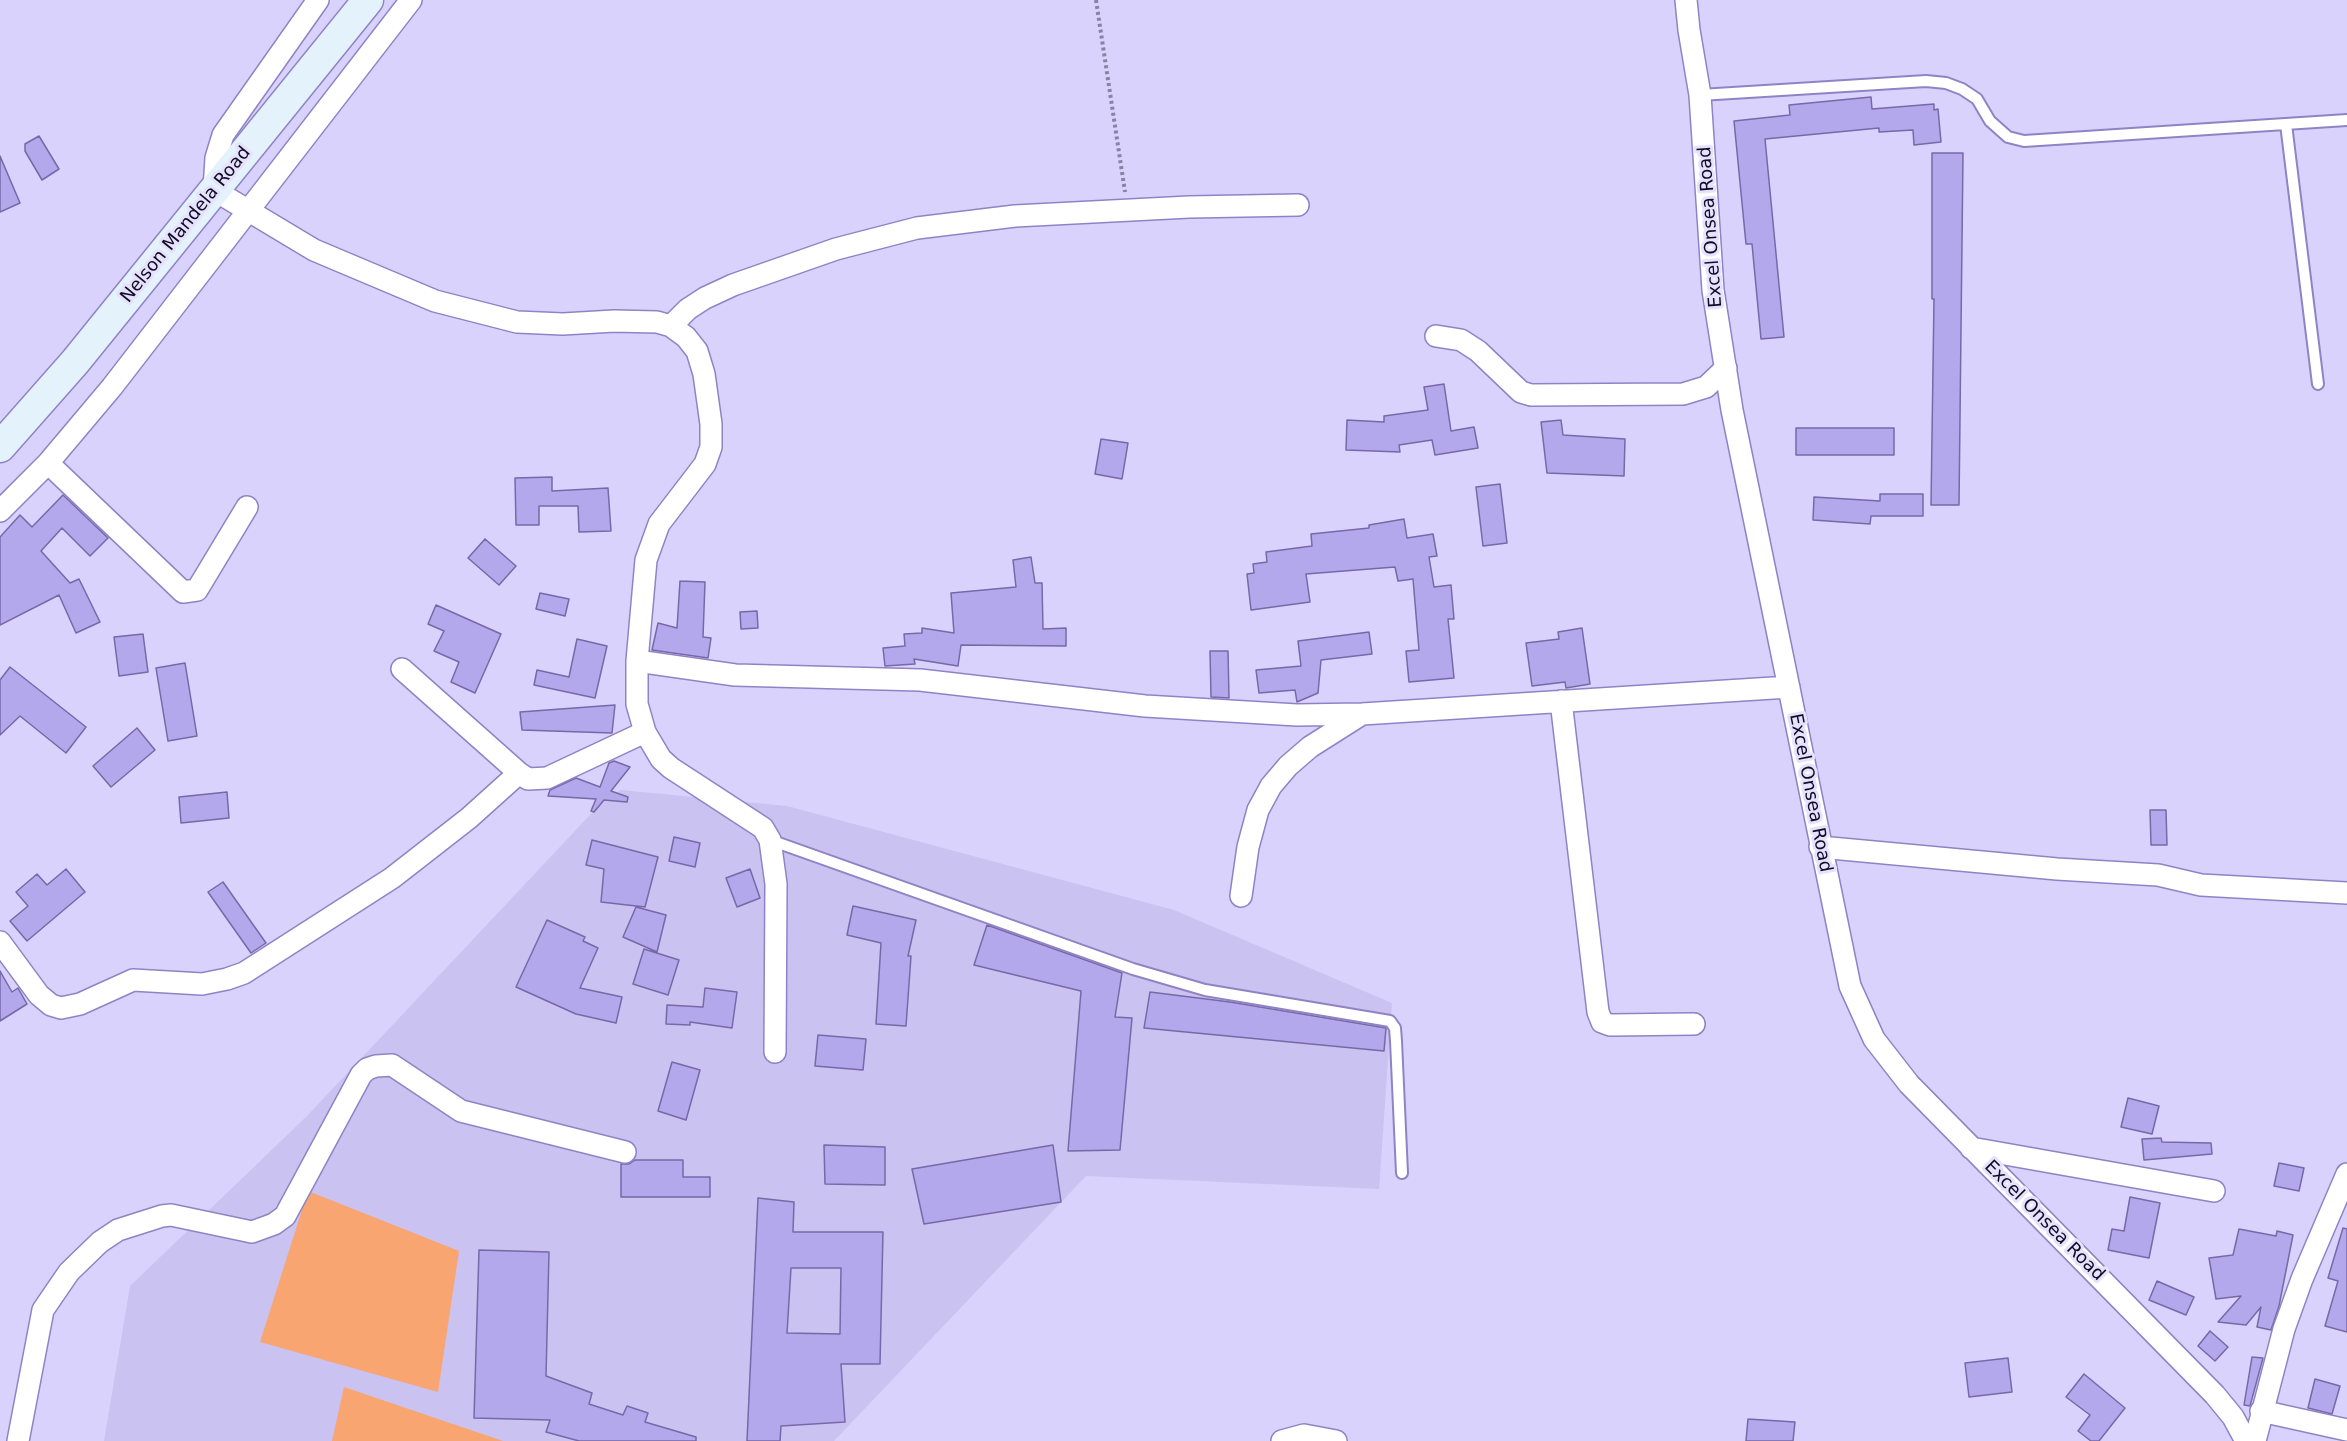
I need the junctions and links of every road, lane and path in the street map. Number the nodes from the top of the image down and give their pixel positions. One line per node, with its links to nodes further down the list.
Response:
1 (318, 0): 9 (street)
2 (368, 0): 9 (main road, Nelson Mandela Road)
3 (411, 0): 11 (street)
4 (1096, 0): 12 (path)
5 (1686, 0): 6 (street, Excel Onsea Road)
6 (1700, 95): 8 (lane); 15 (street, Excel Onsea Road)
7 (2347, 120): 8 (lane)
8 (2286, 124): 16 (lane)
9 (214, 190): 11 (street); 17 (main road, Nelson Mandela Road)
10 (1298, 206): 12 (street)
11 (248, 211): 13 (street); 18 (street)
12 (1128, 212): 13 (street)
13 (672, 326): 21 (street)
14 (1436, 336): 15 (street)
15 (1726, 368): 23 (street, Excel Onsea Road)
16 (2318, 384)
17 (0, 447)
18 (48, 464): 19 (street); 20 (street)
19 (247, 507)
20 (0, 512)
21 (637, 661): 25 (street); 26 (street)
22 (402, 669): 27 (street)
23 (1790, 687): 24 (street); 29 (street, Excel Onsea Road)
24 (1561, 701): 25 (street); 33 (street)
25 (1362, 714): 31 (street)
26 (645, 732): 27 (street); 28 (street)
27 (519, 773): 32 (street)
28 (771, 840): 34 (street); 37 (lane)
29 (1820, 847): 30 (street); 35 (street, Excel Onsea Road)
30 (2347, 893)
31 (1240, 896)
32 (0, 942)
33 (1694, 1024)
34 (775, 1052)
35 (1971, 1148): 39 (street); 45 (street, Excel Onsea Road)
36 (625, 1152): 42 (street)
37 (1402, 1173)
38 (2347, 1174): 40 (street)
39 (2214, 1191)
40 (2261, 1412): 41 (street); 46 (street)
41 (2347, 1430)
42 (18, 1441)
43 (1282, 1441): 44 (street)
44 (1336, 1441)
45 (2246, 1441)
46 (2255, 1441)

